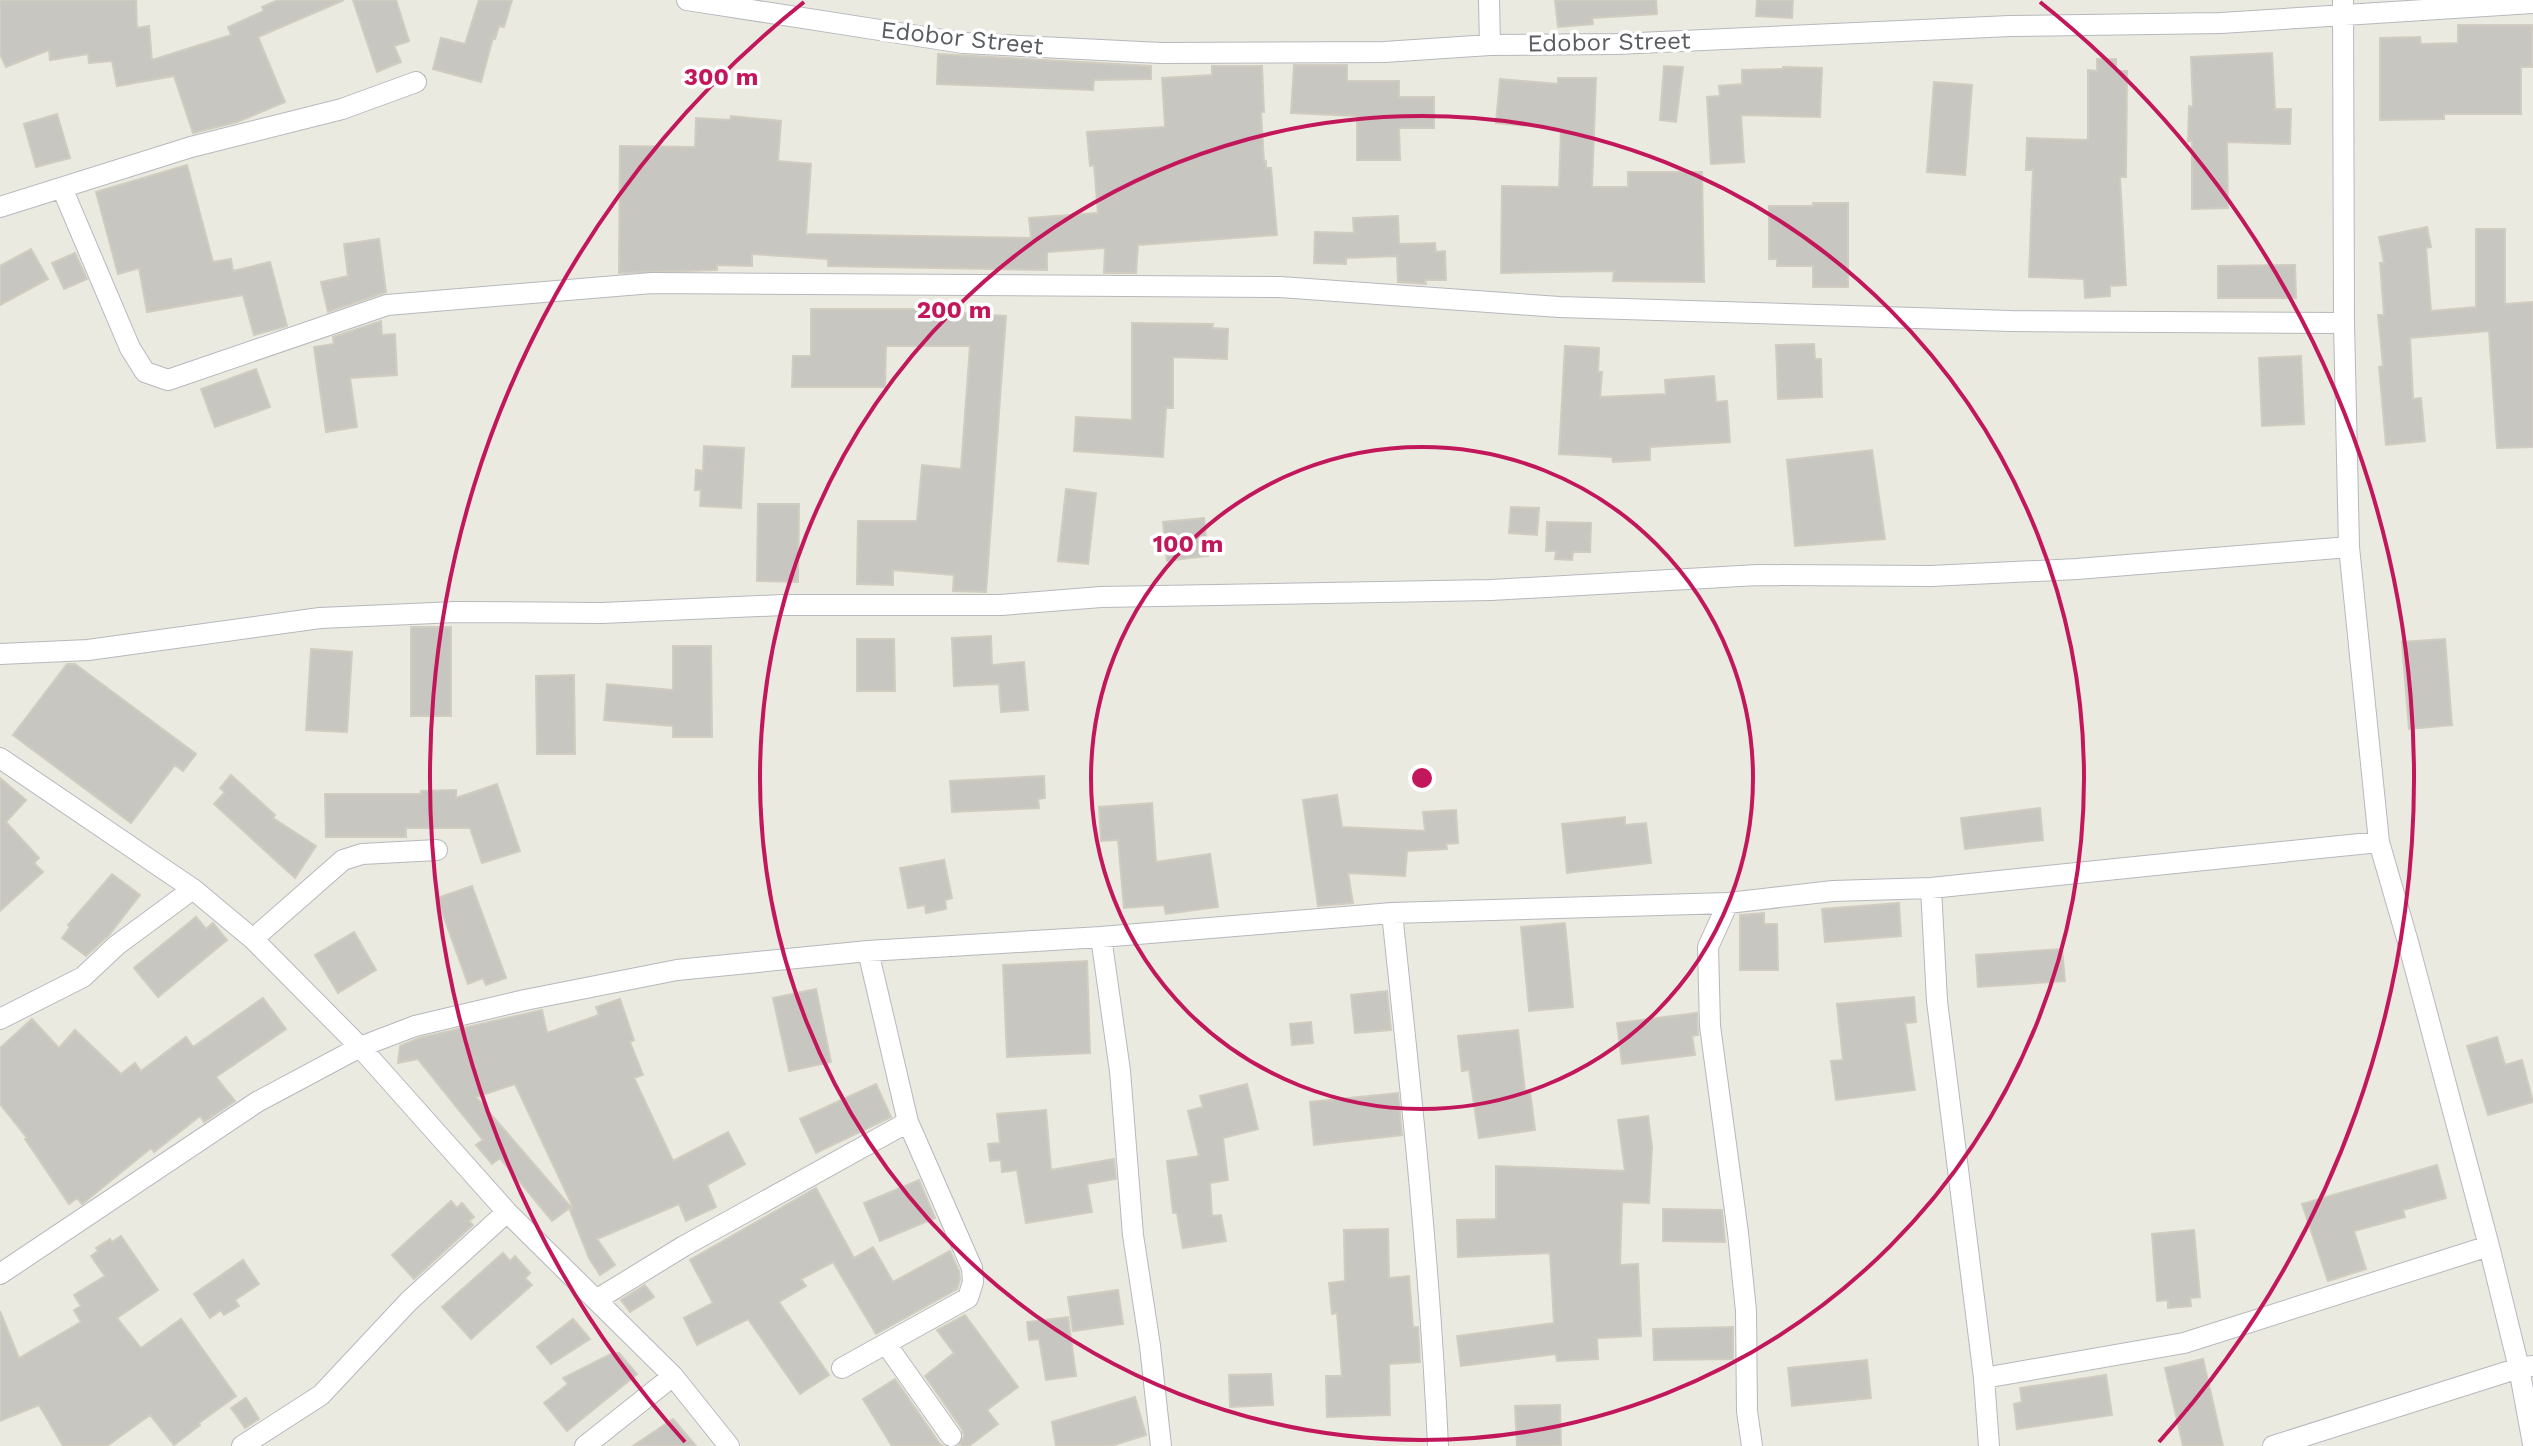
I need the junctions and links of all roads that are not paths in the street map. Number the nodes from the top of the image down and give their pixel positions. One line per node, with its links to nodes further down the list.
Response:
1 (687, 0): 5 (street, Edobor Street)
2 (1489, 0): 5 (street)
3 (2533, 3): 4 (street, Edobor Street)
4 (2343, 8): 5 (street, Edobor Street); 9 (street)
5 (1490, 45)
6 (416, 82): 7 (street)
7 (62, 188): 8 (street); 9 (street)
8 (0, 207)
9 (2344, 323): 10 (street)
10 (2349, 547): 11 (street); 13 (street)
11 (0, 654)
12 (0, 758): 16 (street)
13 (2379, 842): 15 (street); 26 (street)
14 (437, 850): 20 (street)
15 (1931, 888): 17 (street); 33 (street)
16 (193, 889): 20 (street); 22 (street)
17 (1728, 903): 18 (street); 41 (street)
18 (1392, 913): 19 (street); 40 (street)
19 (1101, 937): 21 (street); 39 (street)
20 (253, 939): 23 (street)
21 (868, 951): 23 (street); 24 (street)
22 (0, 1019)
23 (360, 1047): 25 (street); 27 (street)
24 (908, 1122): 28 (street); 29 (street)
25 (507, 1212): 28 (street); 36 (street)
26 (2489, 1246): 30 (street); 33 (street)
27 (0, 1274)
28 (596, 1300): 32 (street)
29 (886, 1344): 31 (street); 34 (street)
30 (2526, 1367): 35 (street); 43 (street)
31 (842, 1368)
32 (673, 1376): 37 (street); 38 (street)
33 (1984, 1378): 42 (street)
34 (951, 1436)
35 (2533, 1444)
36 (242, 1446)
37 (585, 1446)
38 (729, 1446)
39 (1161, 1446)
40 (1438, 1446)
41 (1752, 1446)
42 (1989, 1446)
43 (2273, 1446)

